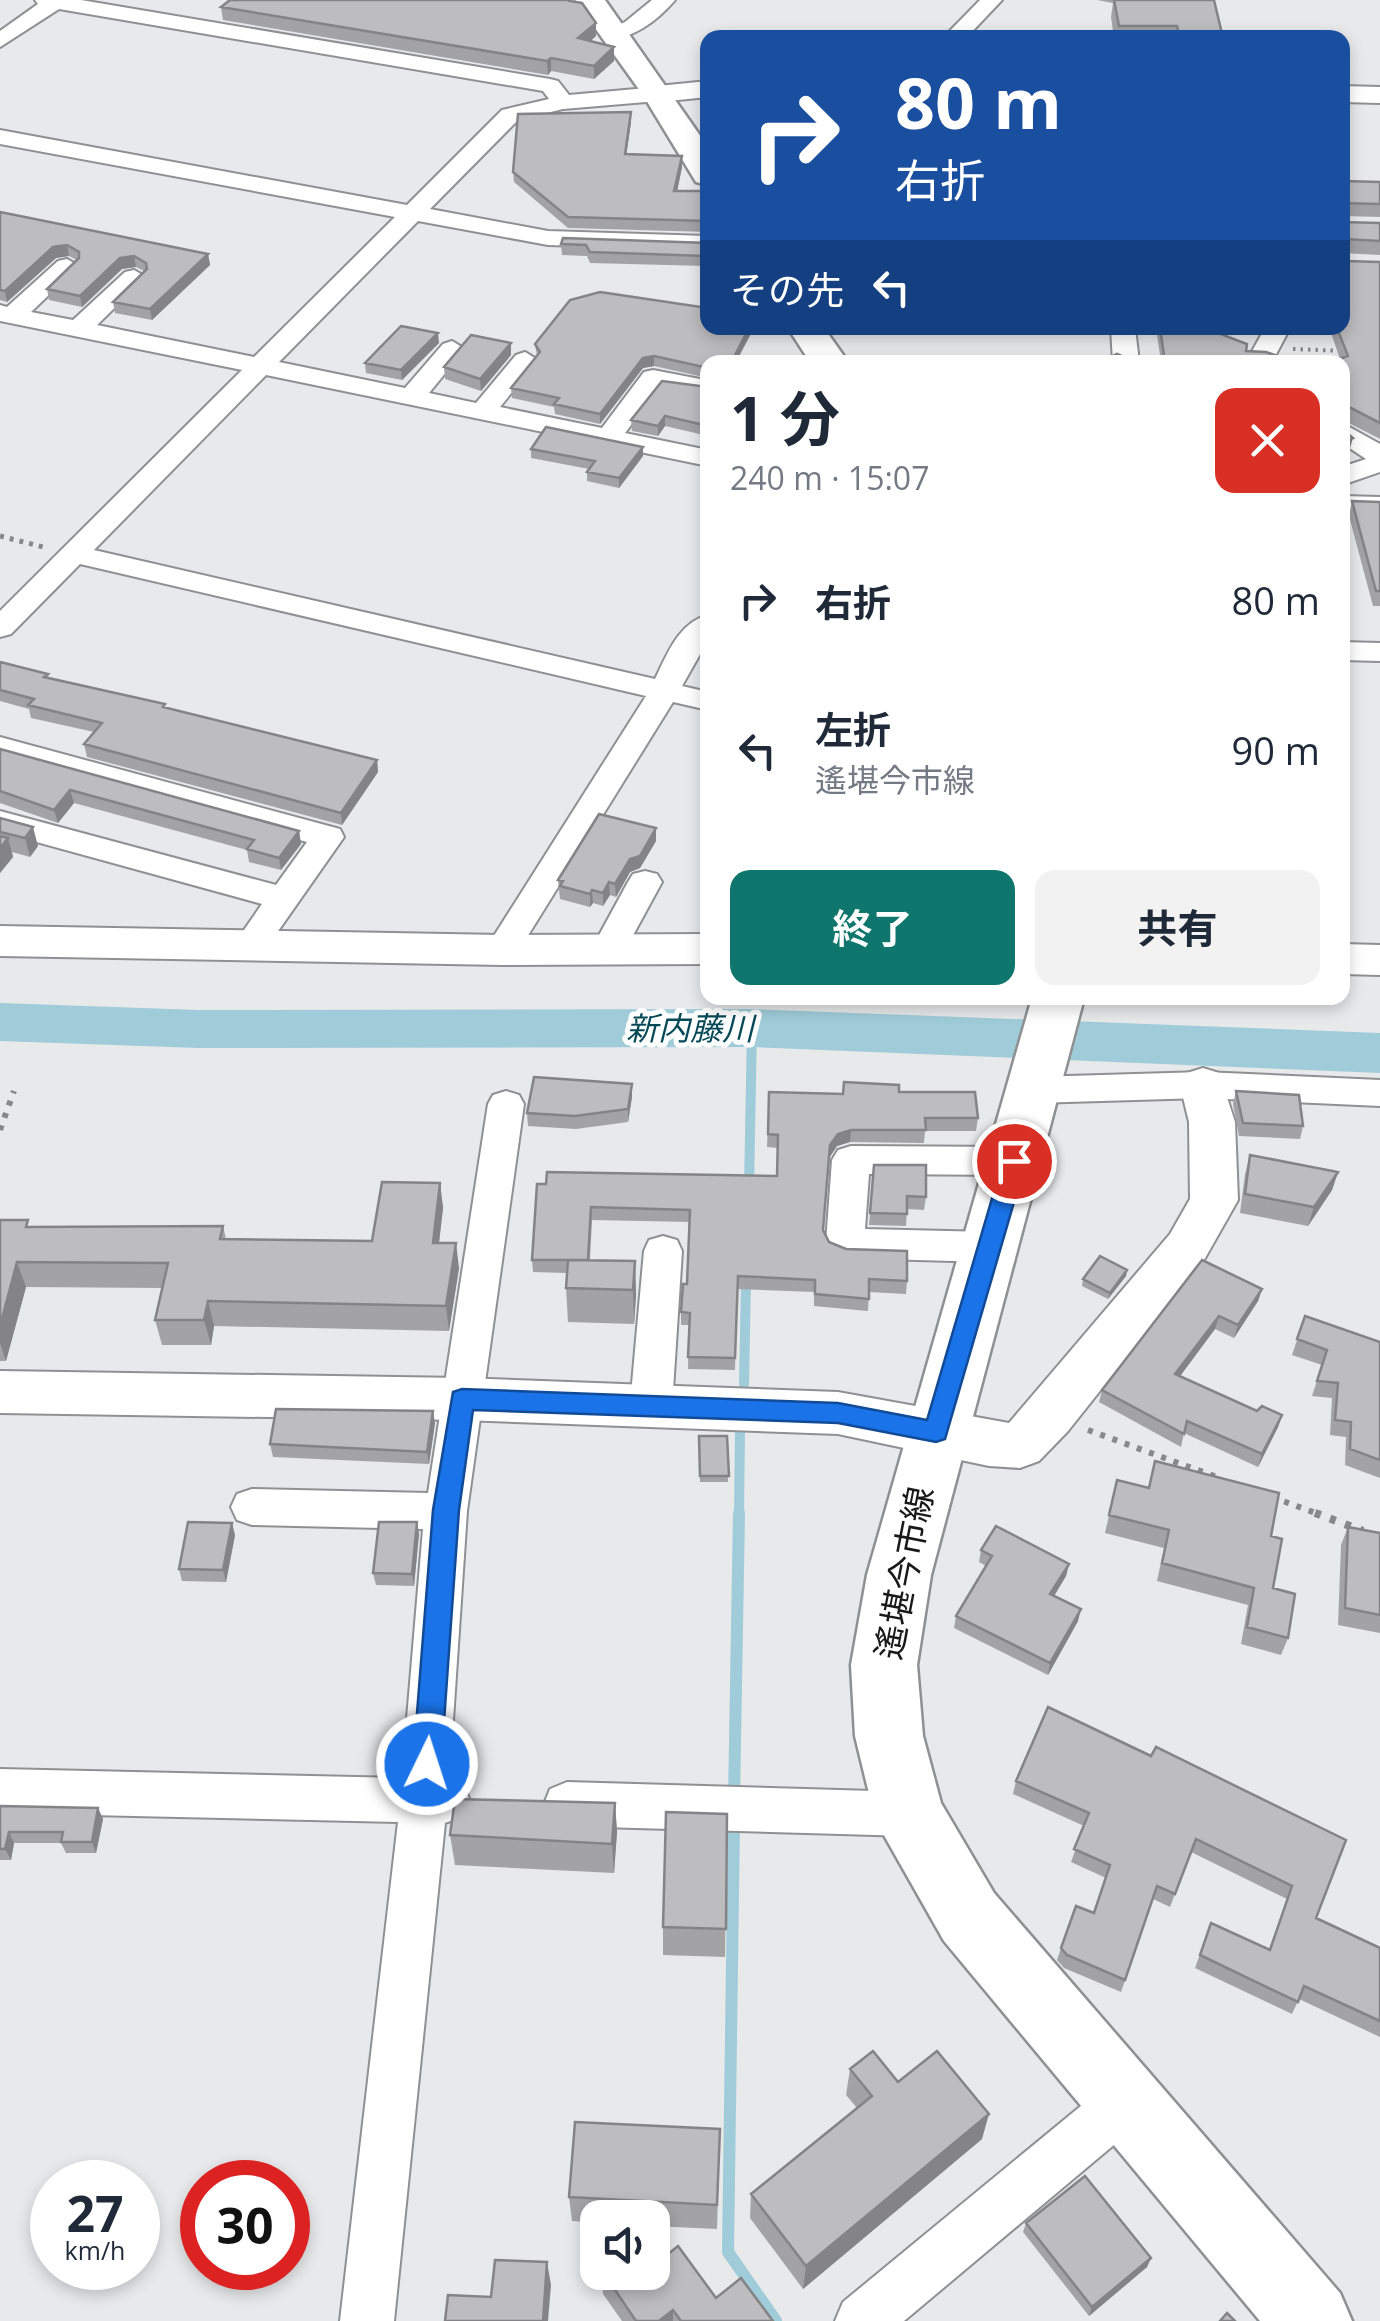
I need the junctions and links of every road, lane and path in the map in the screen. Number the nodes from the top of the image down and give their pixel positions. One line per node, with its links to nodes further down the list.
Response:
1 (590, 0): 6 (main road)
2 (665, 0): 6 (street)
3 (992, 0): 5 (street)
4 (50, 1): 7 (street); 12 (street)
5 (961, 30)
6 (611, 33): 9 (main road)
7 (0, 41)
8 (700, 90): 9 (street)
9 (658, 94): 12 (street); 14 (main road)
10 (1350, 94): 11 (street)
11 (1380, 95)
12 (563, 102): 15 (street)
13 (0, 137): 15 (street)
14 (700, 162)
15 (412, 214): 16 (street); 25 (street)
16 (700, 244)
17 (67, 266): 19 (street)
18 (134, 278): 20 (street)
19 (6, 314): 20 (street)
20 (78, 329): 25 (street)
21 (1268, 346): 23 (path)
22 (452, 349): 27 (street)
23 (1354, 352)
24 (525, 360): 28 (street)
25 (260, 366): 27 (street); 37 (street)
26 (700, 387): 29 (street)
27 (410, 399): 28 (street)
28 (482, 414): 29 (street)
29 (608, 438): 31 (street)
30 (1350, 438): 32 (street)
31 (700, 456)
32 (1380, 459): 33 (street)
33 (1350, 474)
34 (1350, 504): 35 (street)
35 (1380, 505)
36 (0, 536): 37 (path)
37 (74, 554): 38 (street); 42 (street)
38 (0, 628)
39 (700, 631): 42 (street)
40 (1350, 651): 41 (street)
41 (1380, 652)
42 (665, 690): 43 (street); 51 (street)
43 (700, 699)
44 (0, 747): 47 (street)
45 (0, 821): 47 (street)
46 (645, 882): 52 (street)
47 (285, 898): 49 (street)
48 (0, 941): 49 (street)
49 (250, 946): 51 (street)
50 (700, 949): 52 (street)
51 (502, 950): 52 (street)
52 (608, 950)
53 (1350, 959): 54 (street)
54 (1380, 960)
55 (1056, 1005): 56 (main road, 遙堪今市線)
56 (1036, 1085): 57 (street); 62 (main road, 遙堪今市線)
57 (1203, 1085): 59 (street); 68 (street)
58 (14, 1090): 61 (path)
59 (1380, 1094)
60 (506, 1104): 66 (street)
61 (0, 1130)
62 (1014, 1161): 63 (main road, 遙堪今市線); 63 (street)
63 (990, 1246): 69 (main road, 遙堪今市線)
64 (663, 1250): 67 (street)
65 (0, 1392): 66 (street)
66 (462, 1399): 67 (street); 73 (street)
67 (651, 1406): 69 (street)
68 (1050, 1416): 69 (street); 70 (path)
69 (936, 1432): 77 (main road, 遙堪今市線)
70 (1233, 1483)
71 (1270, 1496): 74 (path)
72 (252, 1507): 73 (street)
73 (446, 1510): 76 (street)
74 (1380, 1537)
75 (0, 1791): 76 (street)
76 (424, 1800): 77 (street); 79 (street)
77 (909, 1814): 78 (main road, 遙堪今市線)
78 (1128, 2100): 80 (street); 81 (main road, 遙堪今市線)
79 (367, 2321)
80 (862, 2321)
81 (1312, 2321)

